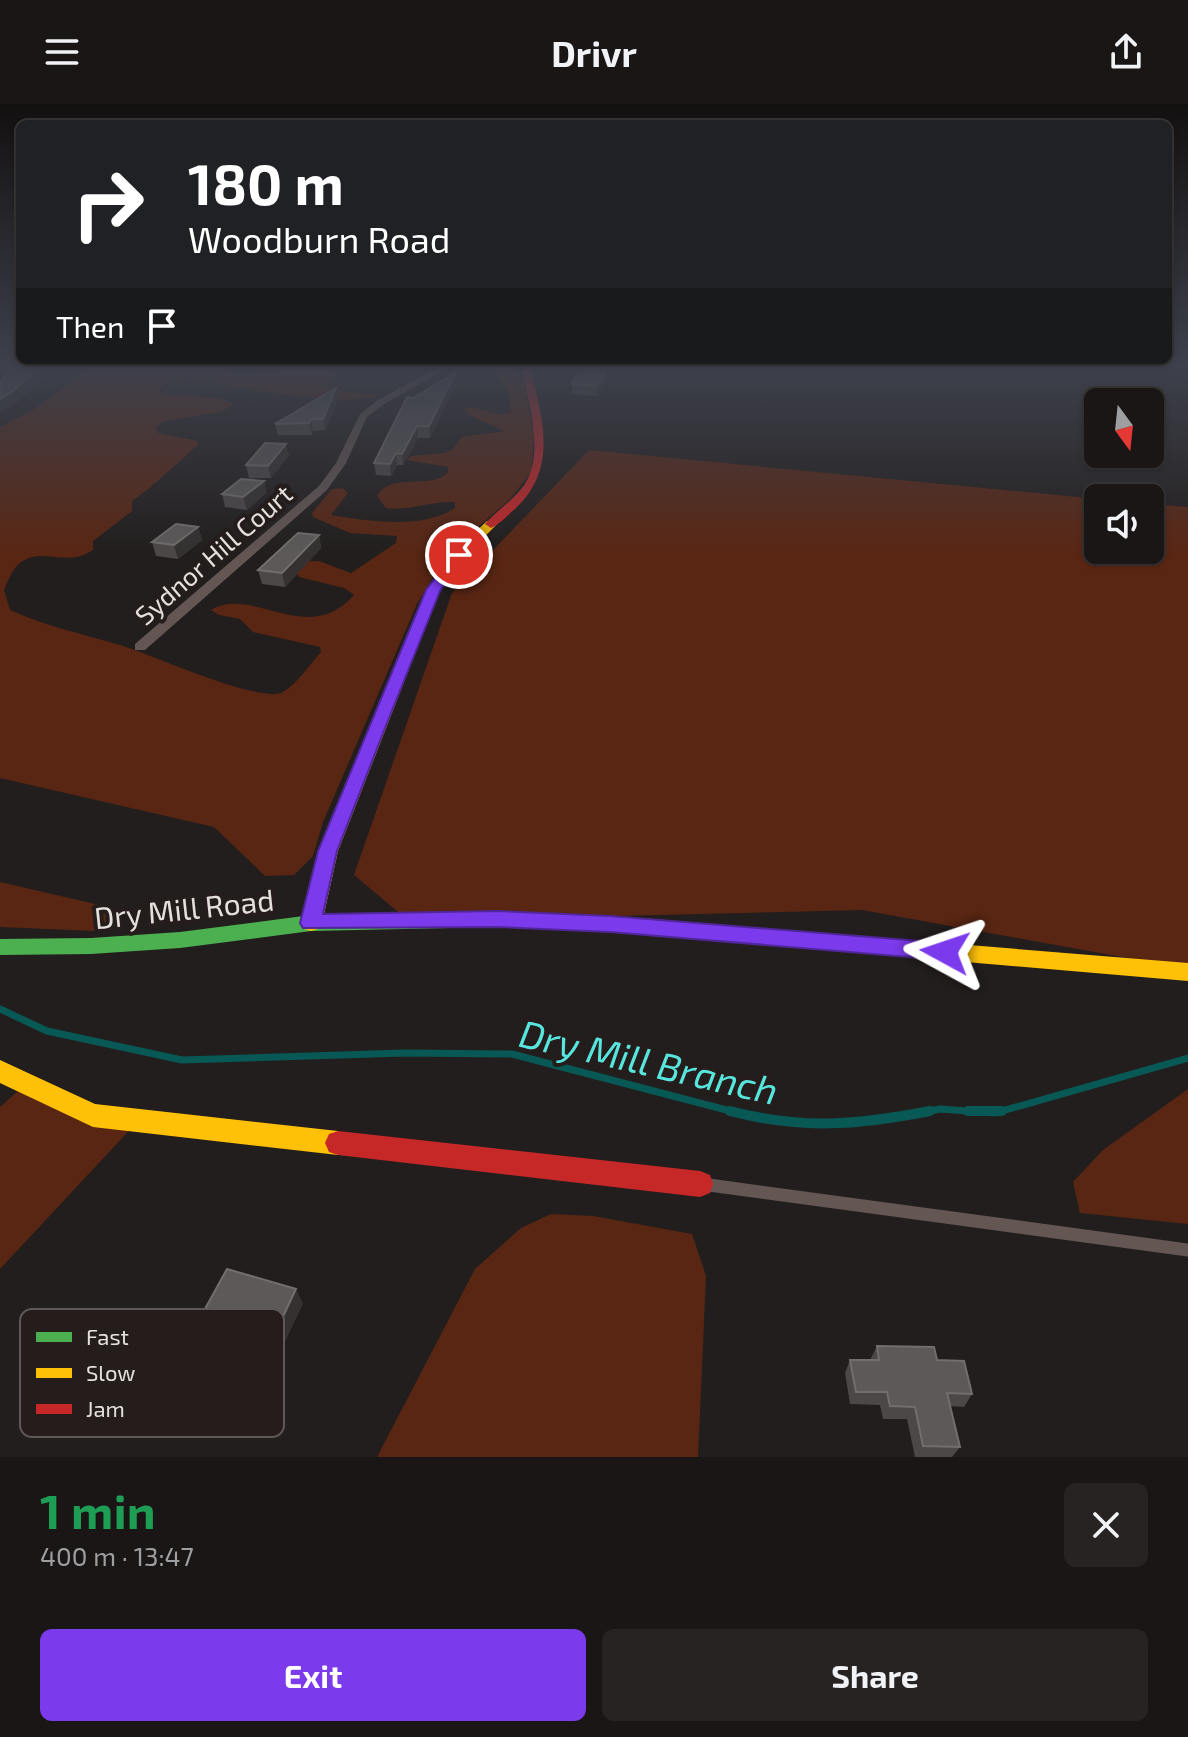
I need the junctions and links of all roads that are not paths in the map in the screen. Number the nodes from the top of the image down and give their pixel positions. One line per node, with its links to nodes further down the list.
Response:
1 (356, 429): 3 (street, Sydnor Hill Court)
2 (537, 429): 4 (street)
3 (140, 647)
4 (311, 923): 5 (street, Dry Mill Road); 6 (street, Dry Mill Road)
5 (0, 947)
6 (1188, 972)
7 (0, 1071): 8 (street)
8 (700, 1184): 9 (lane)
9 (1188, 1250)

